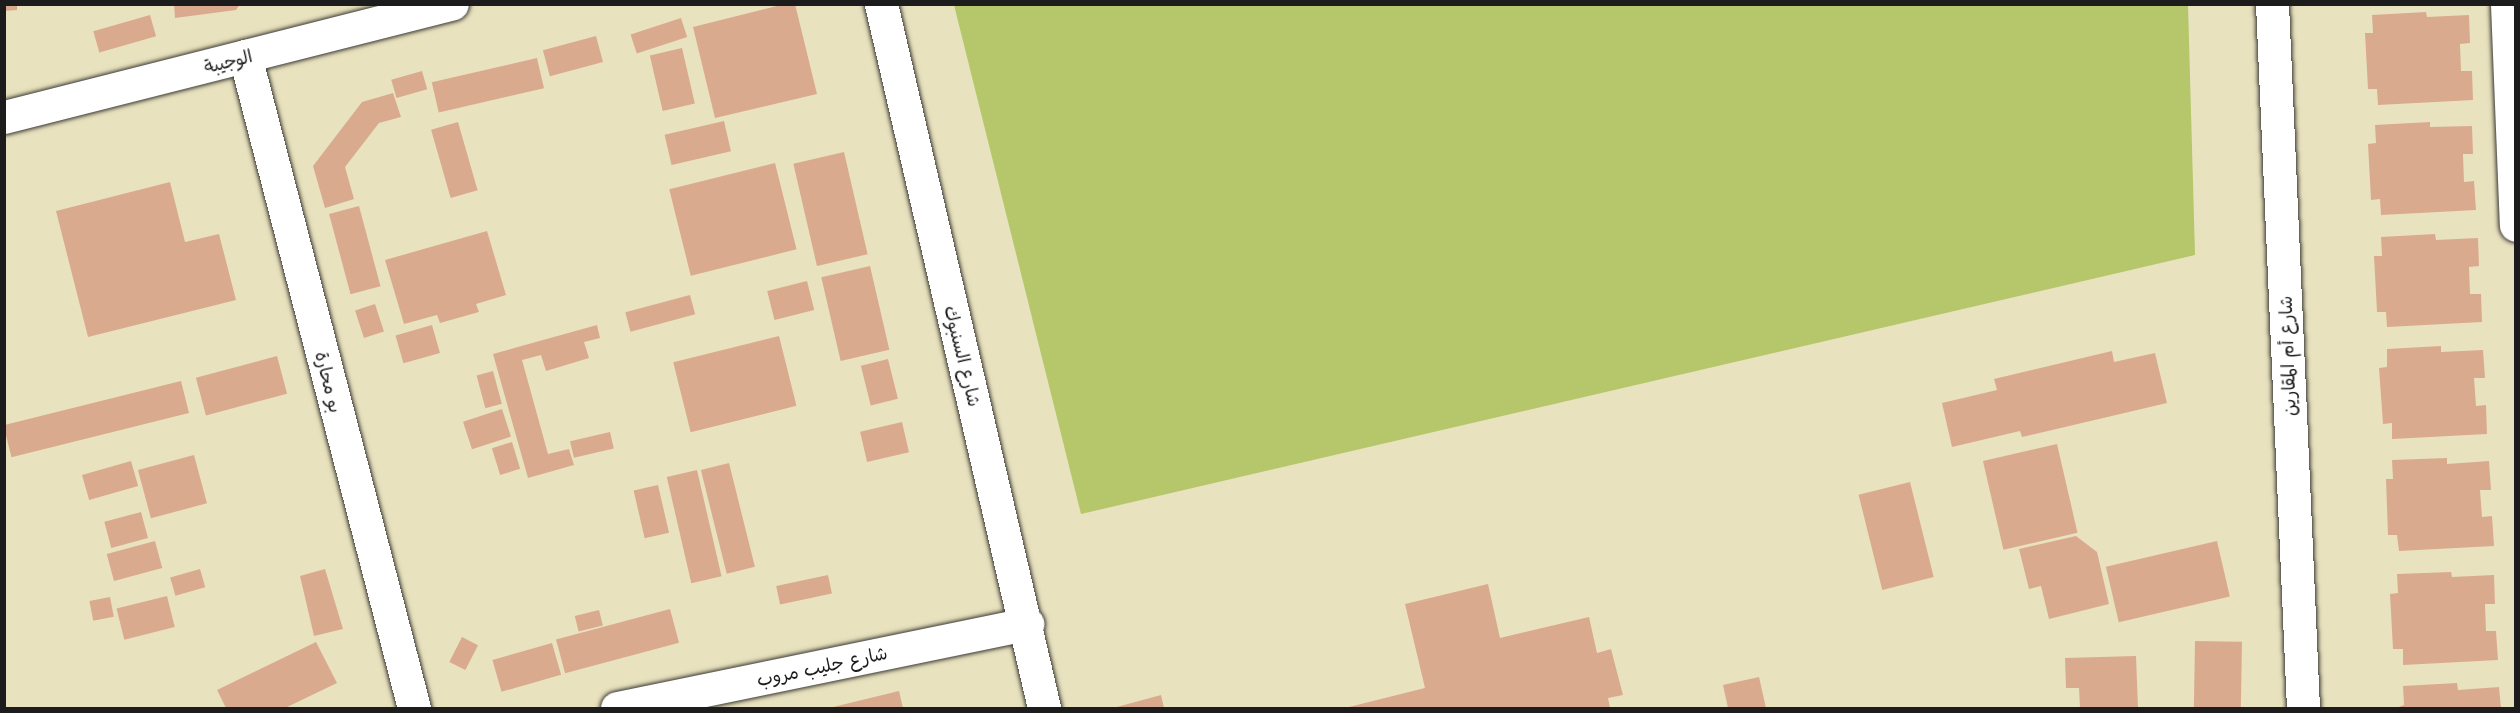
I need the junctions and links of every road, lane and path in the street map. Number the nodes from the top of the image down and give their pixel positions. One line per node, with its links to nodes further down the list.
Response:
1 (452, 4): 5 (street, الوجيبة)
2 (880, 4): 8 (street, شارع السنبوك)
3 (2272, 4): 12 (street, شارع أم المقارين)
4 (2507, 4): 7 (street)
5 (245, 56): 6 (street, الوجيبة); 9 (street, بو محارة)
6 (4, 117)
7 (2516, 225)
8 (1027, 624): 10 (street, شارع جليب مروب); 11 (street, شارع السنبوك)
9 (414, 708)
10 (616, 708)
11 (1044, 708)
12 (2303, 708)

